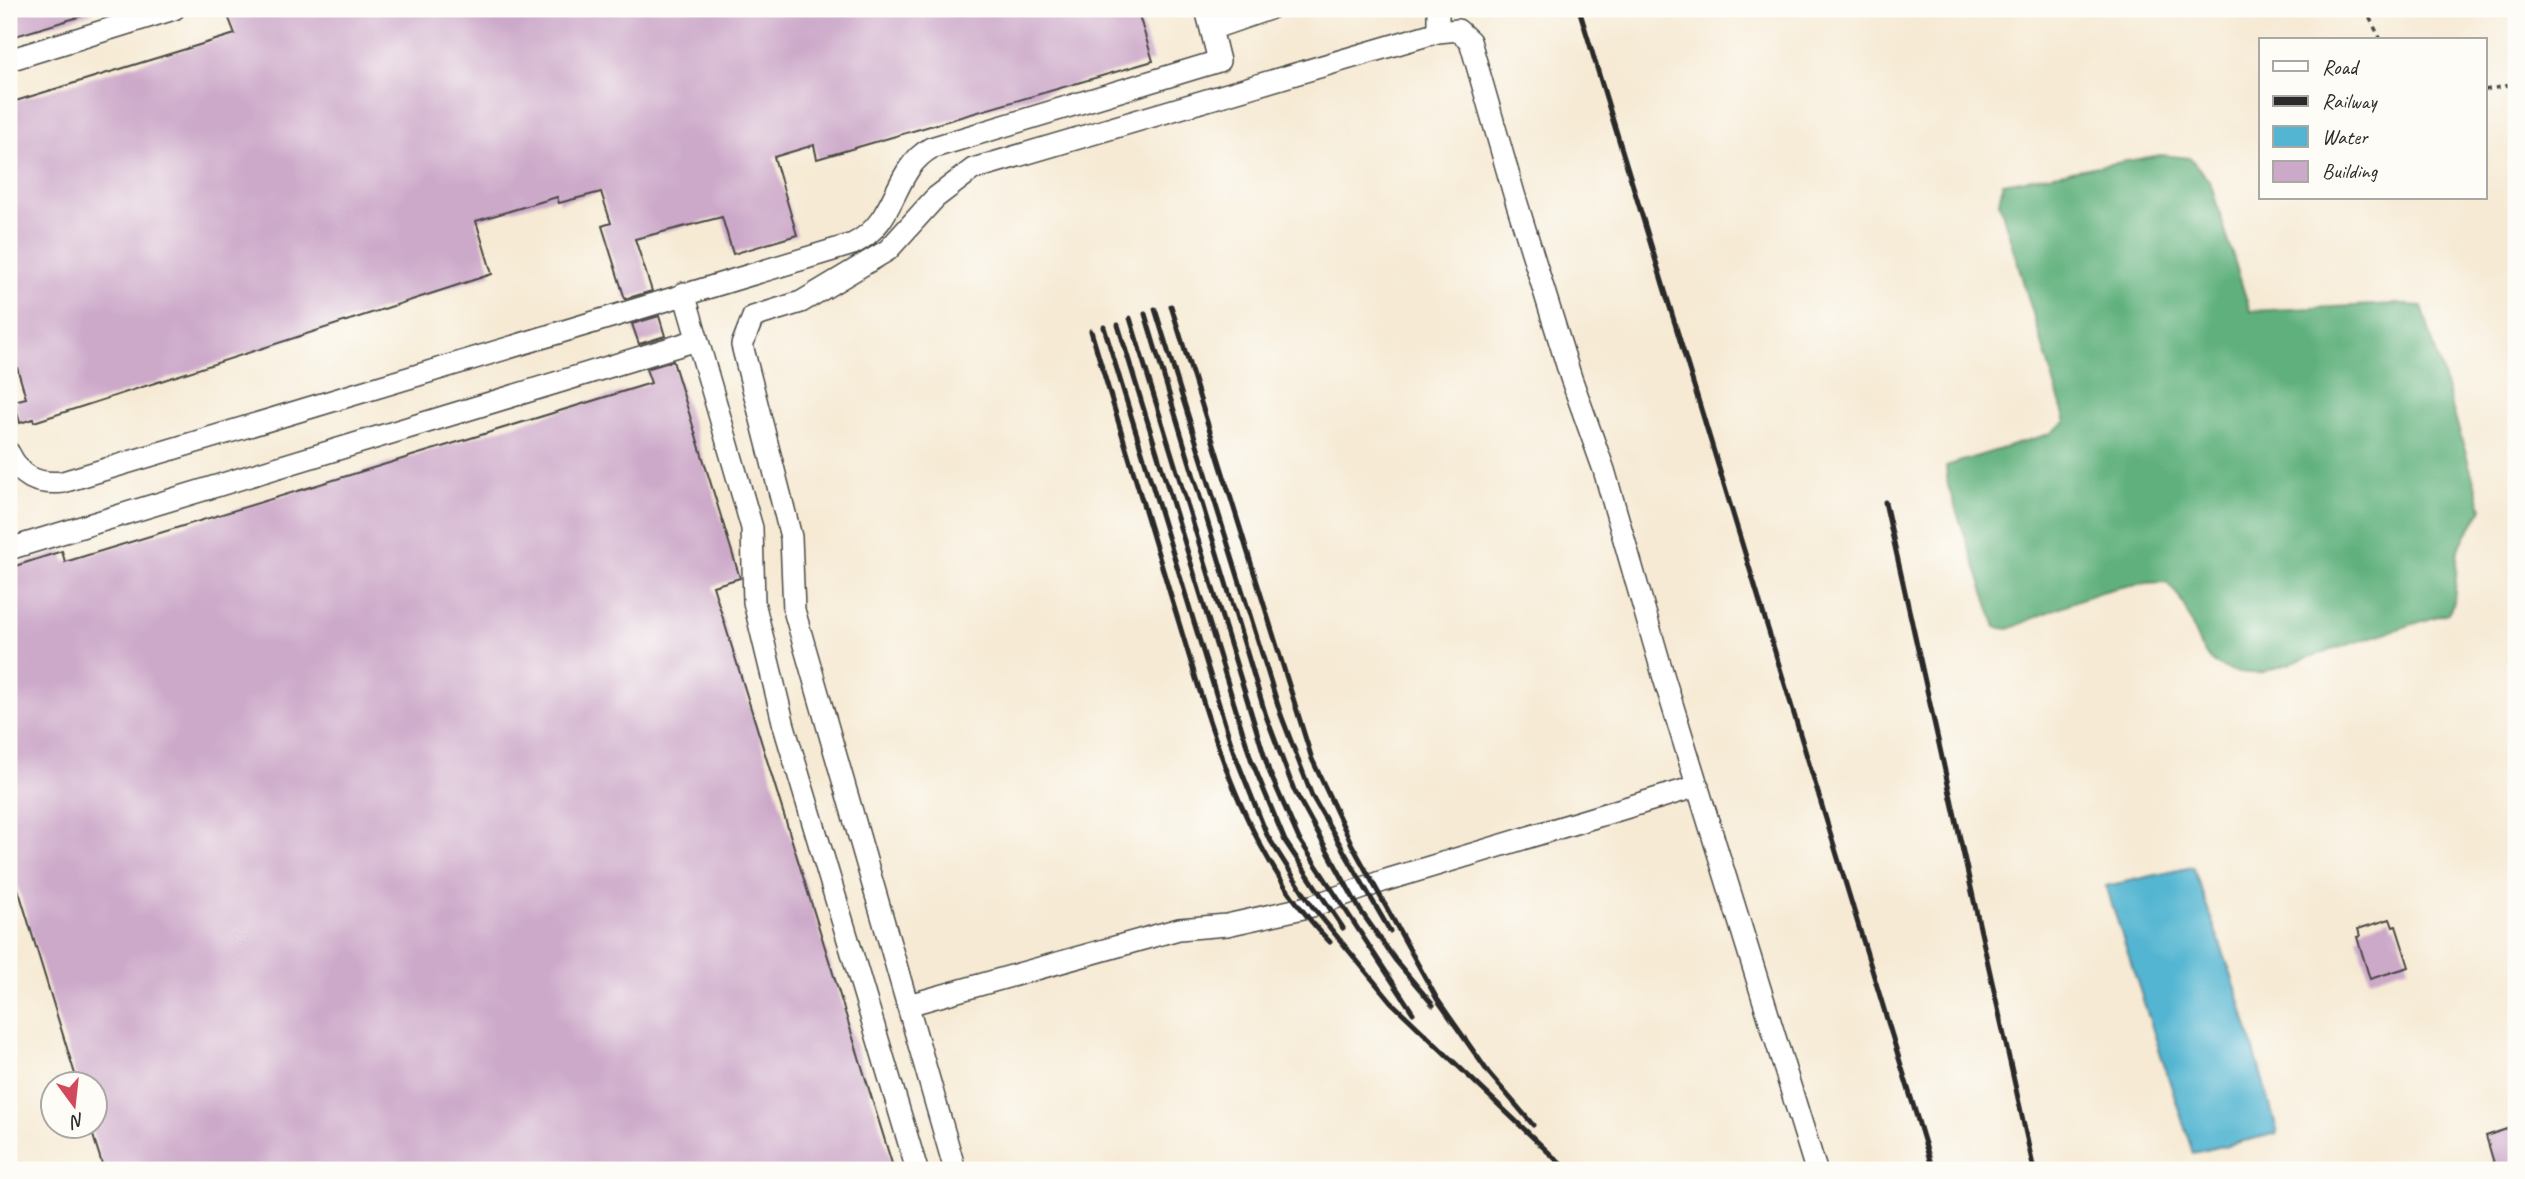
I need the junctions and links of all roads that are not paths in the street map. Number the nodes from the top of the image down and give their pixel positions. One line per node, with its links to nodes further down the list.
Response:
1 (174, 9): 6 (lane)
2 (1269, 9): 4 (lane)
3 (1438, 9): 5 (lane)
4 (1209, 19): 7 (lane)
5 (1438, 32): 11 (lane); 12 (lane)
6 (9, 60)
7 (684, 293): 8 (lane); 9 (lane)
8 (697, 340): 10 (lane); 13 (lane)
9 (9, 453)
10 (9, 549)
11 (1698, 786): 12 (lane); 15 (lane)
12 (908, 1005): 14 (lane)
13 (917, 1170)
14 (955, 1170)
15 (1815, 1170)

